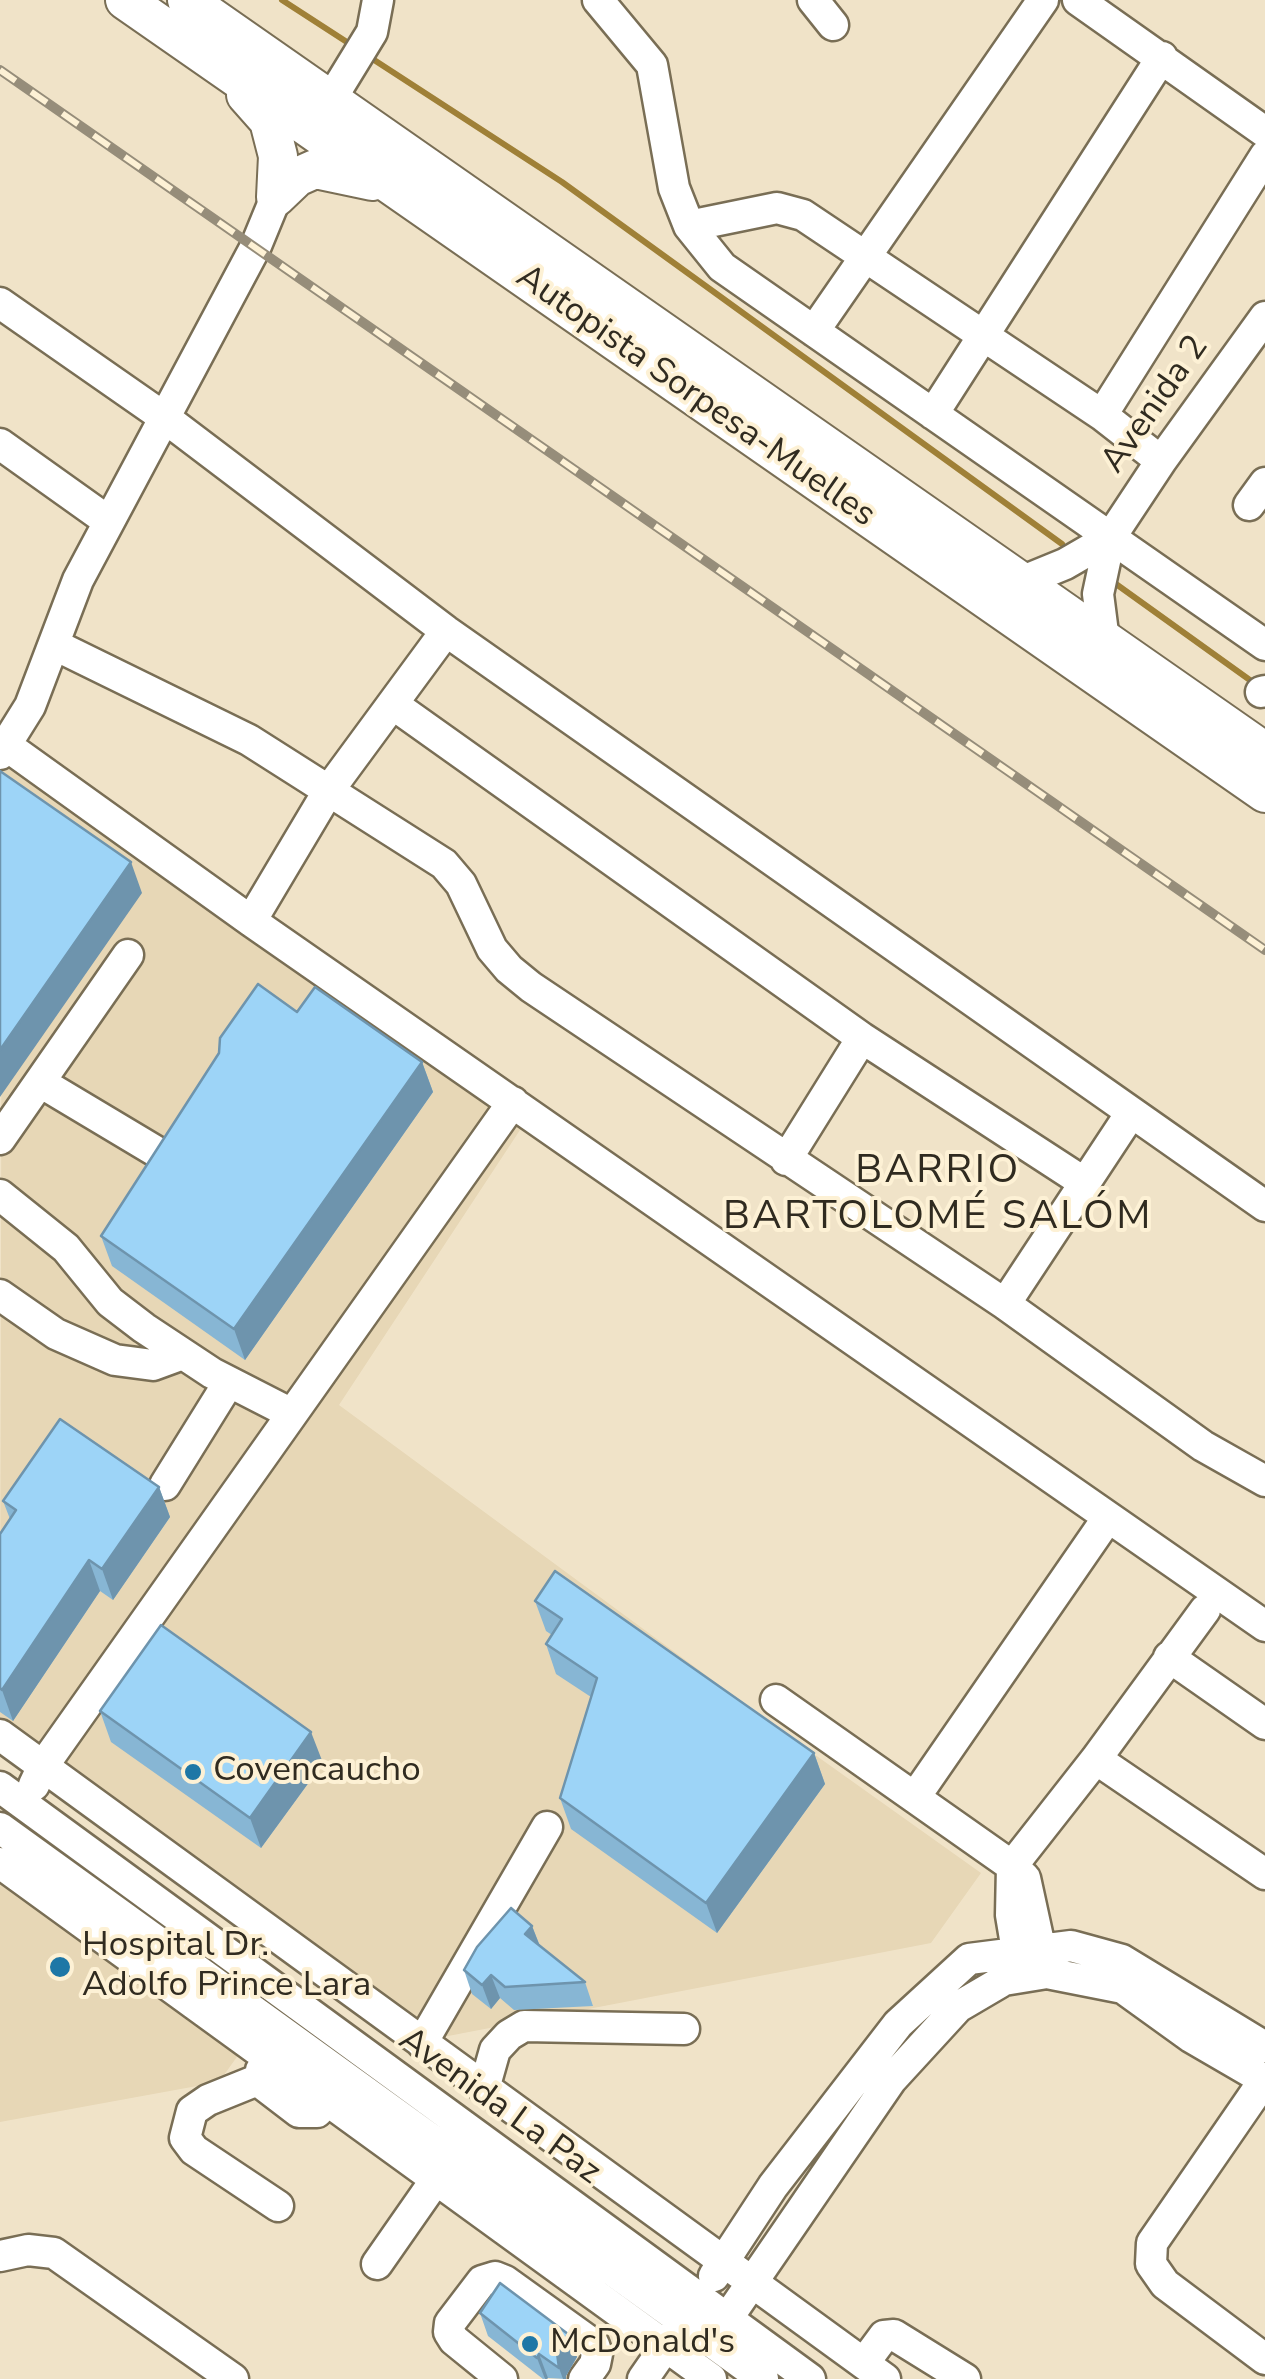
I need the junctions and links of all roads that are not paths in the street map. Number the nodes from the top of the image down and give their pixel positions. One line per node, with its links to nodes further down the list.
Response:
1 (125, 0): 10 (main road, Autopista Sorpesa-Muelles)
2 (187, 0): 11 (main road, Autopista Sorpesa-Muelles)
3 (378, 0): 11 (street)
4 (598, 0): 16 (street)
5 (813, 0): 8 (street)
6 (1043, 0): 17 (street)
7 (1078, 0): 9 (street)
8 (833, 25)
9 (1162, 57): 12 (street); 21 (street)
10 (222, 68): 14 (main road, Autopista Sorpesa-Muelles); 15 (main road)
11 (331, 100): 29 (main road, Autopista Sorpesa-Muelles)
12 (1265, 132)
13 (1265, 156): 23 (street)
14 (393, 187): 15 (main road); 38 (main road, Autopista Sorpesa-Muelles)
15 (276, 197): 24 (street)
16 (689, 226): 17 (street); 20 (street)
17 (866, 258): 20 (street); 21 (street)
18 (0, 303): 24 (street)
19 (1265, 317): 26 (street, Avenida 2)
20 (814, 331): 22 (street)
21 (985, 337): 22 (street); 23 (street)
22 (933, 414): 28 (street)
23 (1102, 415): 26 (street)
24 (165, 418): 27 (street); 30 (street)
25 (0, 444): 27 (street)
26 (1160, 461): 28 (street, Avenida 2)
27 (108, 521): 32 (street)
28 (1110, 538): 29 (street); 31 (street); 33 (street)
29 (1021, 582): 31 (main road, Autopista Sorpesa-Muelles)
30 (446, 632): 34 (street); 44 (street)
31 (1104, 640): 36 (main road, Autopista Sorpesa-Muelles)
32 (55, 645): 35 (street); 37 (street)
33 (1265, 645)
34 (394, 705): 37 (street); 41 (street)
35 (2, 747): 39 (street)
36 (1265, 752)
37 (329, 790): 39 (street); 47 (street)
38 (1265, 793)
39 (251, 921): 43 (street)
40 (128, 954): 42 (street)
41 (862, 1038): 47 (street); 48 (street)
42 (40, 1082): 45 (street); 46 (street)
43 (513, 1102): 57 (street); 62 (street)
44 (1130, 1113): 48 (street); 50 (street)
45 (183, 1123)
46 (0, 1140)
47 (786, 1160): 54 (street)
48 (1084, 1183): 54 (street)
49 (0, 1195): 52 (street)
50 (1265, 1206)
51 (107, 1239): 52 (street)
52 (86, 1272): 55 (street)
53 (0, 1295): 55 (street)
54 (1006, 1304): 58 (street)
55 (183, 1354): 56 (street)
56 (229, 1382): 57 (street); 59 (street)
57 (292, 1414): 68 (street)
58 (1265, 1481)
59 (165, 1485)
60 (1100, 1529): 70 (street)
61 (1205, 1610): 63 (street)
62 (1265, 1626)
63 (1169, 1657): 65 (street); 67 (street)
64 (776, 1700): 70 (street)
65 (1265, 1724)
66 (0, 1735): 68 (street)
67 (1096, 1758): 74 (street); 75 (street)
68 (43, 1766): 69 (street); 76 (street)
69 (12, 1796): 77 (street, Avenida La Paz)
70 (915, 1796): 74 (street)
71 (547, 1826): 80 (street)
72 (0, 1828): 82 (street, Avenida La Paz)
73 (0, 1863): 82 (street)
74 (1012, 1866): 78 (street)
75 (1265, 1874)
76 (214, 1891): 77 (street); 80 (street)
77 (188, 1926): 94 (street, Avenida La Paz)
78 (1028, 1949): 81 (street); 90 (street)
79 (684, 2029): 85 (street)
80 (422, 2043): 85 (street)
81 (1265, 2047)
82 (273, 2057): 84 (street, Avenida La Paz); 84 (street); 87 (street)
83 (1265, 2080): 93 (street); 96 (street)
84 (339, 2089): 86 (street); 94 (street, Avenida La Paz)
85 (484, 2089): 90 (street)
86 (437, 2178): 88 (street); 91 (street)
87 (278, 2206)
88 (530, 2246): 92 (street); 94 (street)
89 (0, 2256): 98 (street)
90 (723, 2262): 93 (street); 94 (street)
91 (378, 2264)
92 (505, 2281): 99 (street); 100 (street)
93 (752, 2282): 95 (street); 97 (street)
94 (683, 2322): 95 (street, Avenida La Paz); 101 (street)
95 (706, 2357): 102 (street, Avenida La Paz); 103 (street, Avenida La Paz)
96 (1265, 2358)
97 (874, 2371): 104 (street)
98 (233, 2379)
99 (502, 2379)
100 (584, 2379)
101 (643, 2379)
102 (763, 2379)
103 (810, 2379)
104 (965, 2379)

